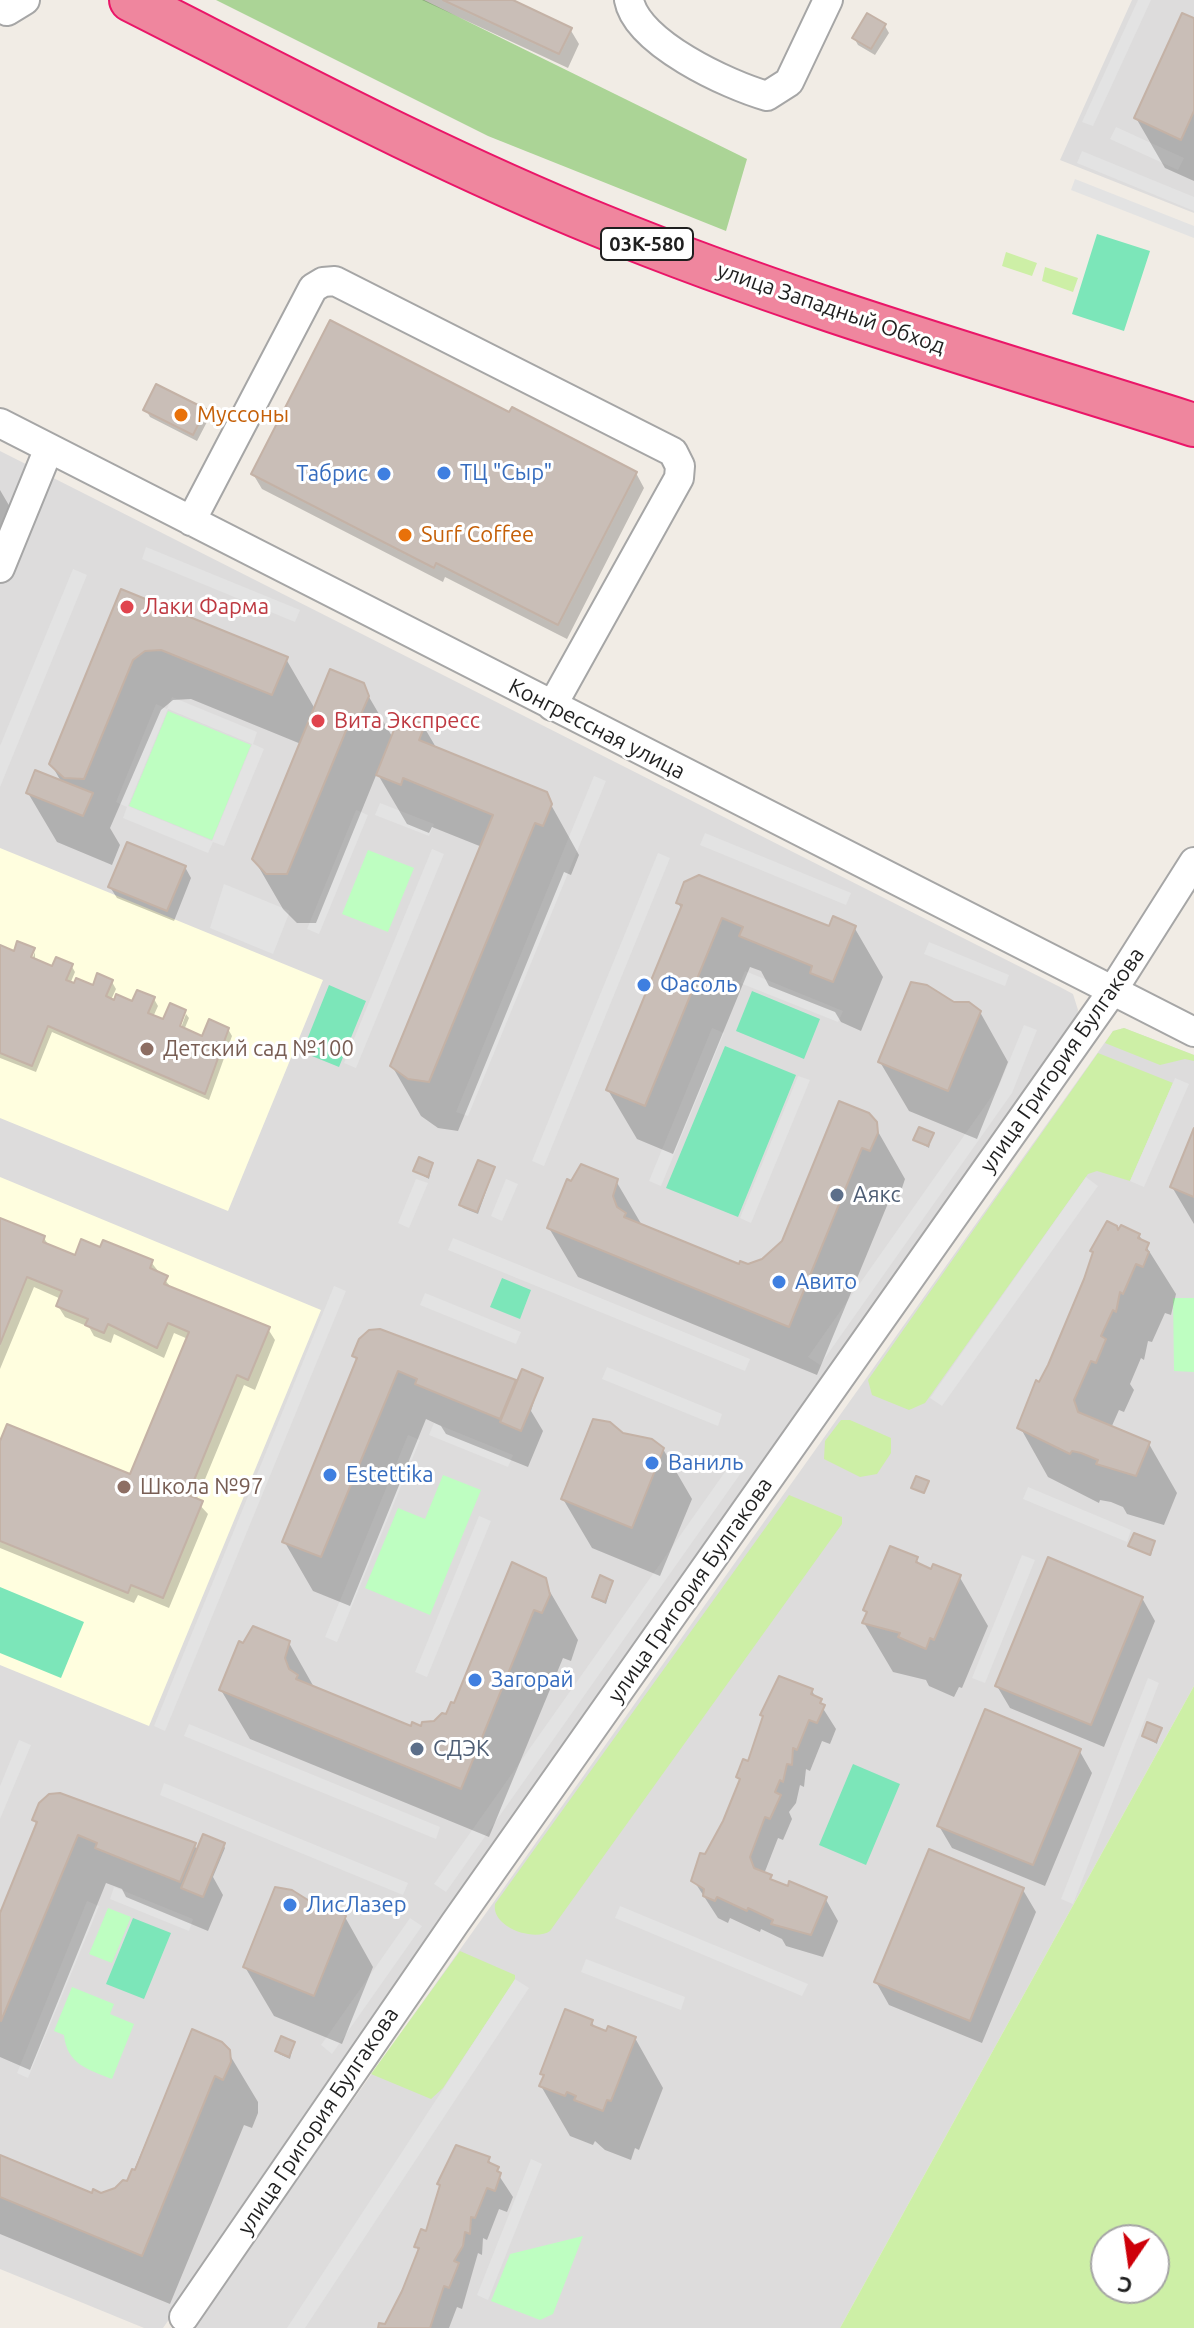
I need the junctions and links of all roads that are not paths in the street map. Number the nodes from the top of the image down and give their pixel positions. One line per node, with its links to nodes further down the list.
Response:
1 (109, 0): 6 (street)
2 (131, 0): 6 (highway, улица Западный Обход / 03К-580)
3 (177, 0): 7 (highway, улица Западный Обход / 03К-580)
4 (629, 0): 5 (street)
5 (828, 0)
6 (601, 226): 9 (highway, улица Западный Обход / 03К-580)
7 (1194, 410)
8 (0, 423): 10 (street, Конгрессная улица)
9 (1194, 425)
10 (49, 448): 11 (street, Конгрессная улица); 12 (street)
11 (191, 521): 13 (street, Конгрессная улица); 13 (street)
12 (0, 568)
13 (552, 706): 15 (street, Конгрессная улица)
14 (1194, 862): 15 (street, улица Григория Булгакова)
15 (1111, 993): 16 (street, Конгрессная улица); 17 (street, улица Григория Булгакова)
16 (1194, 1032)
17 (184, 2317)

